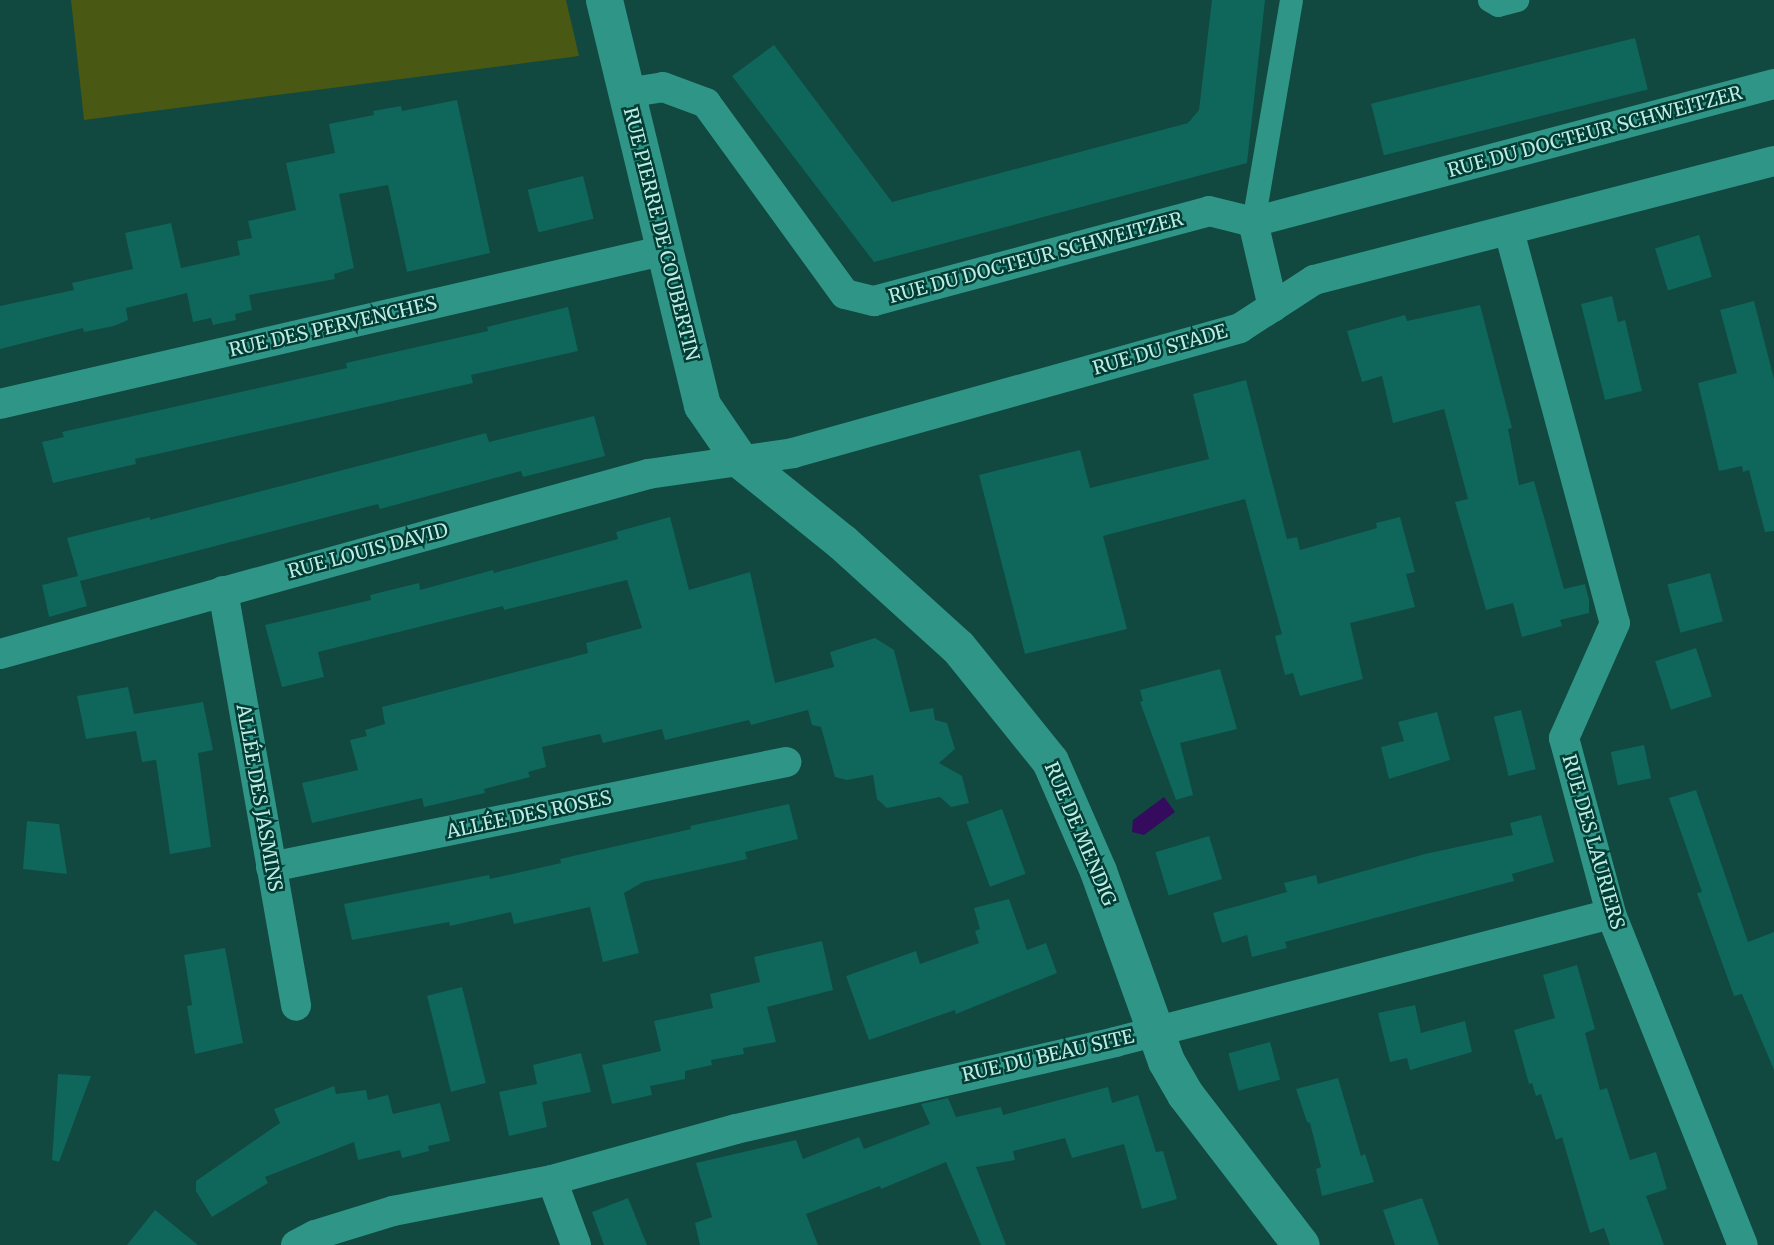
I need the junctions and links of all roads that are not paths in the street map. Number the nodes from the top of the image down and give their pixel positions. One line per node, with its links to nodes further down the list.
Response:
1 (604, 0): 6 (street, RUE PIERRE DE COUBERTIN)
2 (1292, 0): 8 (street)
3 (1489, 0): 4 (street)
4 (1517, 0)
5 (1774, 84): 8 (street, RUE DU DOCTEUR SCHWEITZER)
6 (626, 93): 8 (street, RUE DU DOCTEUR SCHWEITZER); 10 (street, RUE PIERRE DE COUBERTIN)
7 (1774, 161): 9 (street, RUE DU STADE)
8 (1253, 222): 11 (street)
9 (1509, 232): 11 (street, RUE DU STADE); 18 (street, RUE DES LAURIERS)
10 (666, 250): 12 (street, RUE DES PERVENCHES); 13 (street, RUE PIERRE DE COUBERTIN)
11 (1273, 307): 13 (street, RUE DU STADE)
12 (0, 404)
13 (739, 459): 14 (street, RUE LOUIS DAVID); 20 (street, RUE DE MENDIG)
14 (223, 590): 15 (street, RUE LOUIS DAVID); 17 (street, ALLÉE DES JASMINS)
15 (0, 654)
16 (786, 762): 17 (street, ALLÉE DES ROSES)
17 (271, 867): 19 (street, ALLÉE DES JASMINS)
18 (1611, 914): 20 (street, RUE DU BEAU SITE); 25 (street, RUE DES LAURIERS)
19 (296, 1006)
20 (1154, 1030): 21 (street, RUE DU BEAU SITE); 24 (street, RUE DE MENDIG)
21 (552, 1180): 22 (street, RUE DU BEAU SITE); 23 (street)
22 (296, 1245)
23 (576, 1245)
24 (1301, 1245)
25 (1743, 1245)

